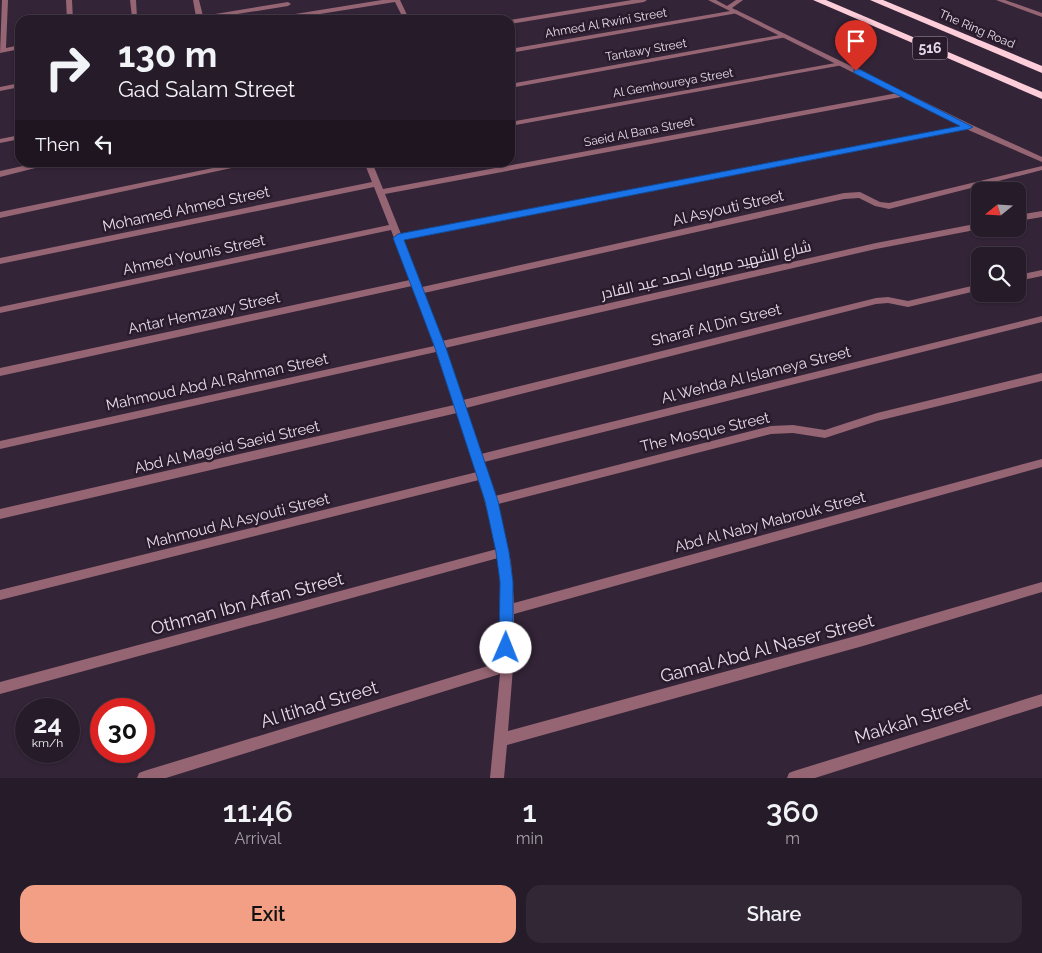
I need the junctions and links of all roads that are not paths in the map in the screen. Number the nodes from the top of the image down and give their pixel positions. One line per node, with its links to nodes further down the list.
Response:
1 (6, 0): 27 (street)
2 (69, 0): 15 (street)
3 (133, 0): 16 (street)
4 (196, 0): 17 (street)
5 (395, 0): 20 (street); 21 (street)
6 (644, 0): 23 (street)
7 (712, 0): 13 (street)
8 (740, 0): 13 (street)
9 (818, 0): 34 (highway, 516)
10 (876, 0): 29 (highway, The Ring Road / 516)
11 (999, 0): 22 (street)
12 (287, 2): 18 (street); 19 (street)
13 (728, 8): 14 (street)
14 (736, 12): 24 (street); 26 (street, Ahmed Al Rwini Street)
15 (70, 15)
16 (135, 15)
17 (199, 15)
18 (216, 15)
19 (294, 15)
20 (312, 15)
21 (404, 15)
22 (1042, 15)
23 (515, 21)
24 (785, 36): 28 (street); 30 (street, Tantawy Street)
25 (15, 48): 27 (street)
26 (515, 50)
27 (1, 51)
28 (841, 64): 33 (street); 35 (street, Al Gemhoureya Street)
29 (1042, 70)
30 (515, 85)
31 (15, 86): 32 (street)
32 (0, 89)
33 (903, 94): 36 (street); 40 (street, Saeid Al Bana Street)
34 (1042, 96)
35 (515, 123)
36 (969, 127): 39 (street); 53 (street)
37 (15, 138): 38 (street)
38 (0, 141)
39 (1042, 160)
40 (515, 163)
41 (32, 167): 46 (street)
42 (232, 167): 49 (street)
43 (370, 167): 47 (street)
44 (495, 167): 47 (street, Saeid Al Bana Street)
45 (1042, 168): 57 (street, Al Asyouti Street)
46 (0, 174)
47 (378, 188): 51 (street); 54 (street, Mohamed Ahmed Street)
48 (1042, 214): 50 (street)
49 (0, 215)
50 (1026, 217)
51 (394, 227): 53 (street); 59 (street, Ahmed Younis Street)
52 (971, 228): 61 (street, شارع الشهيد مبروك احمد عبد القادر)
53 (398, 238): 57 (street)
54 (0, 261)
55 (1042, 273): 56 (street)
56 (1026, 276)
57 (417, 287): 61 (street); 62 (street, Antar Hemzawy Street)
58 (971, 289): 64 (street, Sharaf Al Din Street)
59 (0, 310)
60 (1042, 319): 66 (street, Al Wehda Al Islameya Street)
61 (440, 347): 64 (street); 65 (street, Mahmoud Abd Al Rahman Street)
62 (0, 372)
63 (1042, 377): 69 (street, The Mosque Street)
64 (460, 407): 66 (street); 70 (street, Abd Al Mageid Saeid Street)
65 (0, 445)
66 (478, 459): 68 (street)
67 (1042, 463): 74 (street, Abd Al Naby Mabrouk Street)
68 (483, 475): 69 (street); 73 (street, Mahmoud Al Asyouti Street)
69 (492, 501): 71 (street)
70 (0, 514)
71 (503, 552): 74 (street); 76 (street, Othman Ibn Affan Street)
72 (1042, 587): 78 (street, Gamal Abd Al Naser Street)
73 (0, 595)
74 (507, 610): 75 (street)
75 (506, 666): 78 (street); 79 (street, Al Itihad Street)
76 (0, 688)
77 (1042, 700): 81 (street, Makkah Street)
78 (500, 740): 80 (street)
79 (144, 778)
80 (496, 778)
81 (794, 778)

